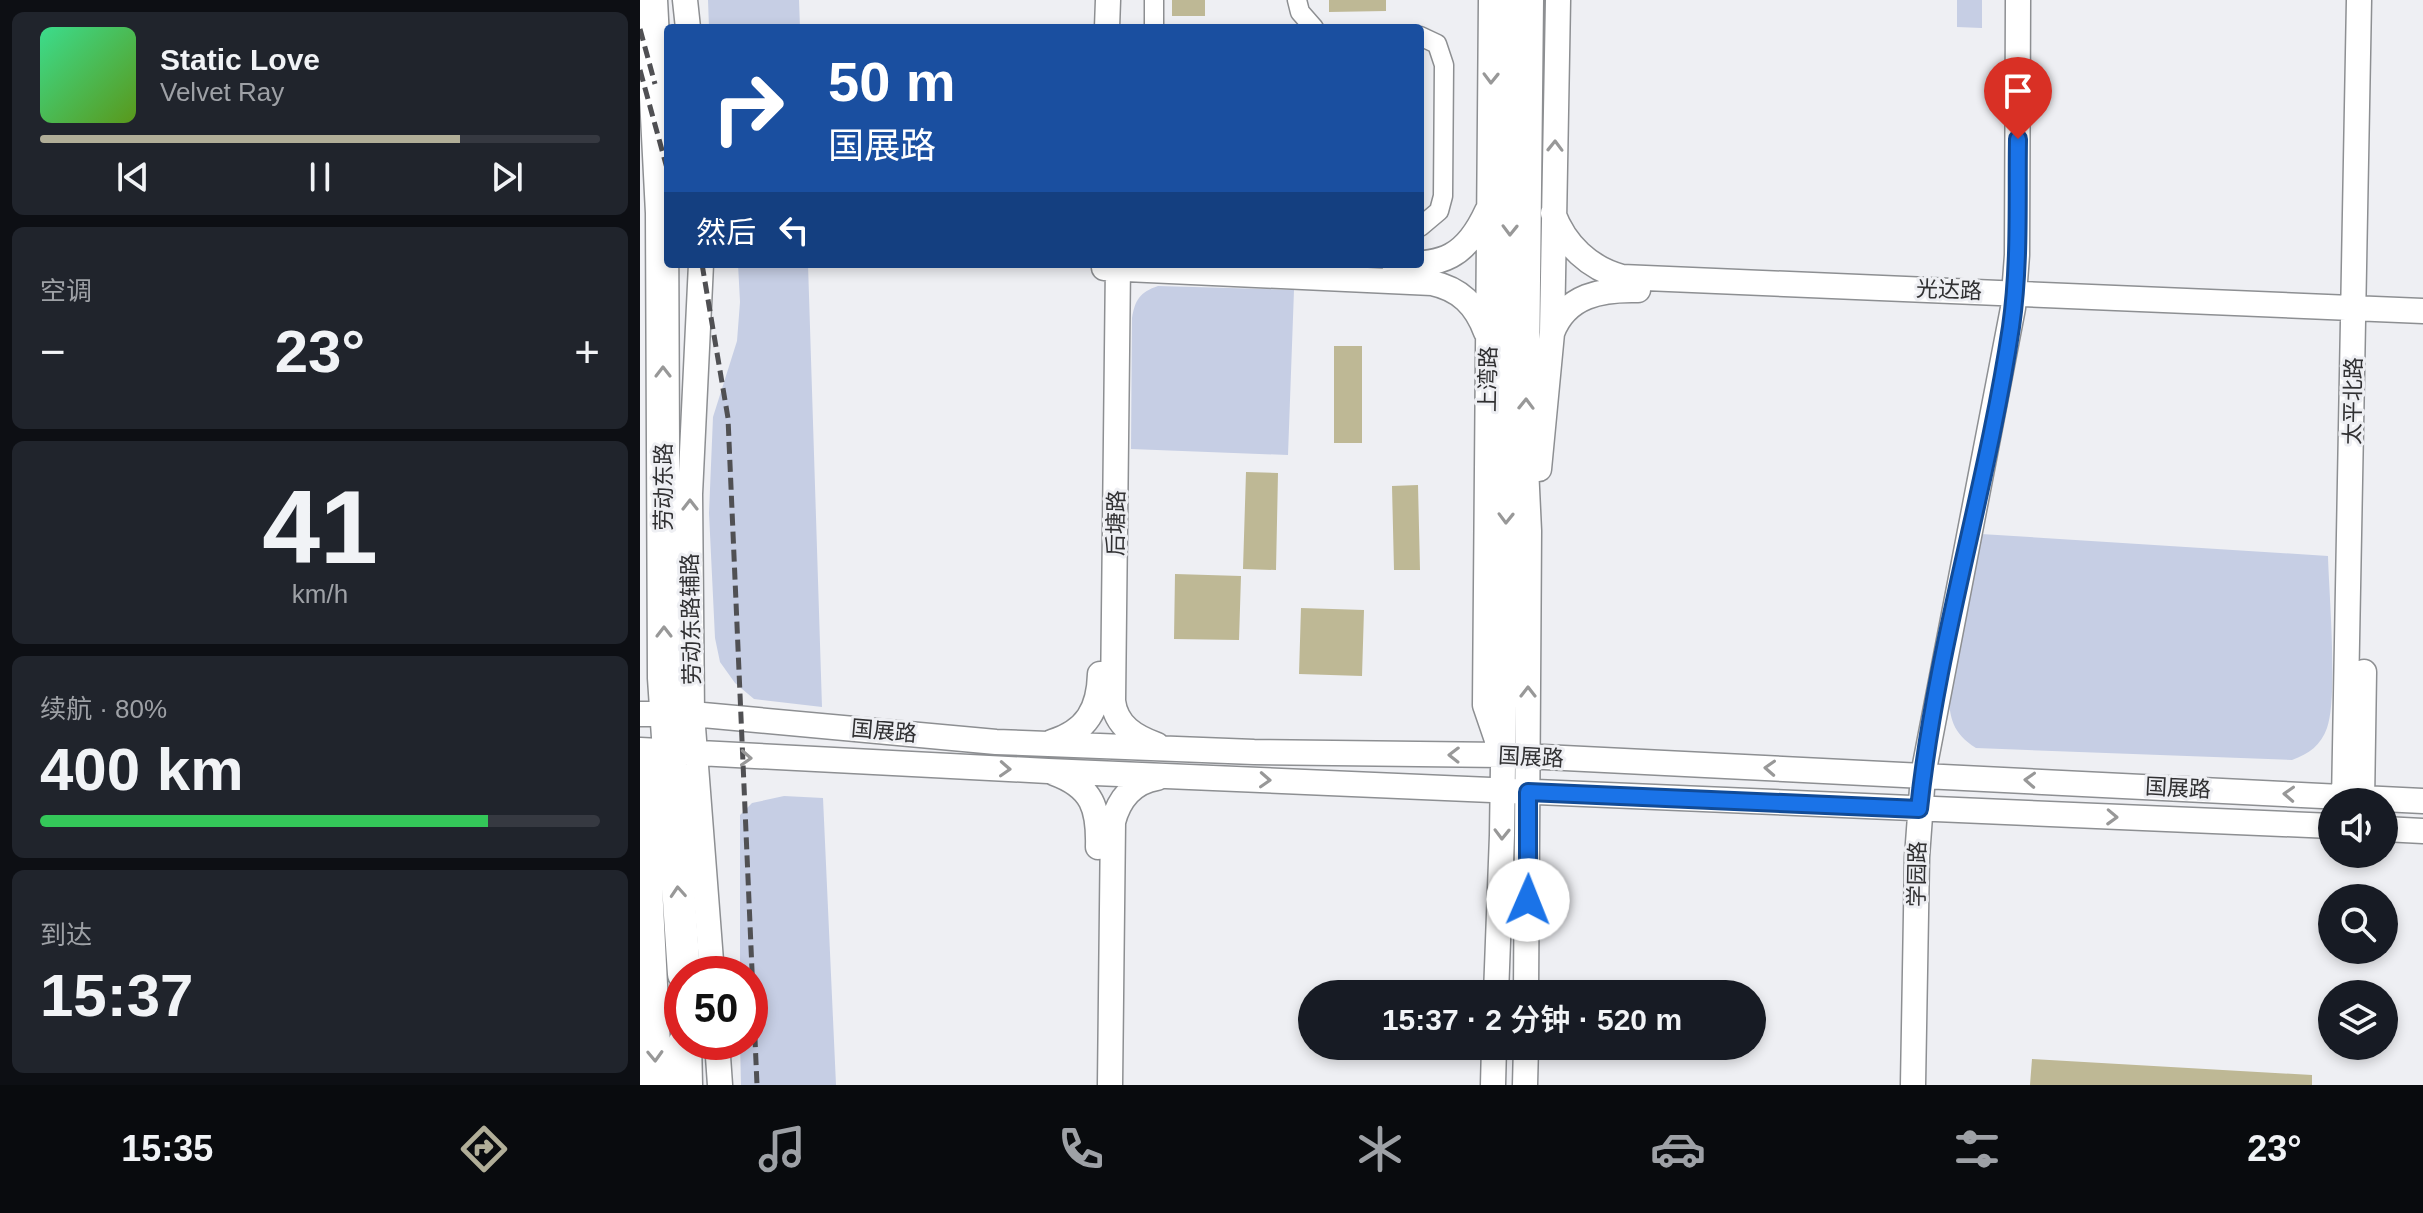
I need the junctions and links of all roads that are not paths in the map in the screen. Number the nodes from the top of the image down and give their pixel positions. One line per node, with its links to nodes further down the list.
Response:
1 (651, 0): 35 (highway, 劳动东路, one-way to 1)
2 (685, 0): 14 (main road)
3 (1108, 0): 15 (main road)
4 (1121, 0): 16 (main road)
5 (1154, 0): 17 (street)
6 (1297, 0): 18 (street)
7 (1491, 0): 20 (main road, 上湾路, one-way to 20)
8 (1558, 0): 21 (main road, 上湾路, one-way to 8)
9 (2006, 0): 28 (main road, 学园路)
10 (2018, 0): 28 (main road, 学园路)
11 (2359, 0): 30 (main road, 太平北路)
12 (2372, 0): 30 (main road, 太平北路)
13 (1522, 6): 34 (main road, 上湾路, one-way to 13); 38 (main road, 上湾路, one-way to 38)
14 (688, 24)
15 (1107, 24)
16 (1120, 24)
17 (1154, 24)
18 (1310, 24)
19 (1424, 38): 22 (street)
20 (1489, 201): 23 (main road); 33 (main road, 上湾路)
21 (1553, 213): 28 (main road, 光达路); 32 (main road, 上湾路)
22 (1424, 224)
23 (1424, 263)
24 (701, 268): 35 (main road, 劳动东路辅路, one-way to 24)
25 (1111, 268): 36 (main road, 后塘路)
26 (1111, 268): 37 (main road, 后塘路)
27 (1149, 268): 33 (main road)
28 (2006, 300): 30 (main road, 光达路); 32 (main road, 光达路); 42 (main road, 学园路)
29 (2423, 311): 30 (main road, 光达路)
30 (2361, 316): 31 (main road, 光达路); 44 (main road, 太平北路)
31 (2423, 326)
32 (1552, 333): 34 (main road, 上湾路)
33 (1488, 340): 38 (main road, 上湾路)
34 (1529, 531): 40 (main road, 上湾路, one-way to 34)
35 (666, 714): 36 (main road, 国展路); 39 (highway, 劳动东路)
36 (1046, 744): 37 (main road, 国展路)
37 (1171, 749): 38 (main road, 国展路, one-way to 37)
38 (1503, 755): 40 (main road, 国展路); 45 (main road, 上湾路)
39 (661, 756): 41 (main road, 国展路, one-way to 41); 54 (highway, 劳动东路)
40 (1528, 757): 42 (main road, 国展路, one-way to 40); 46 (main road, 上湾路)
41 (1048, 771): 43 (main road, 国展路); 65 (main road)
42 (1915, 775): 47 (main road, 国展路, one-way to 42); 50 (main road, 学园路)
43 (1170, 776): 45 (main road, 国展路, one-way to 45); 66 (main road)
44 (2353, 788)
45 (1502, 791): 46 (main road, 国展路); 55 (main road, 上湾路, one-way to 55)
46 (1528, 792): 50 (main road, 国展路); 56 (main road, 上湾路)
47 (2318, 798)
48 (2398, 801): 49 (main road, 国展路)
49 (2423, 801)
50 (1912, 809): 51 (main road, 国展路, one-way to 51); 69 (main road, 学园路); 70 (main road, 学园路)
51 (2318, 825)
52 (2398, 830): 53 (main road)
53 (2423, 831)
54 (681, 956)
55 (1496, 980)
56 (1526, 980)
57 (664, 1052): 62 (highway, 劳动东路, one-way to 62)
58 (685, 1060): 63 (highway)
59 (718, 1060): 64 (main road)
60 (1494, 1060): 67 (main road)
61 (1526, 1060): 68 (main road)
62 (656, 1085)
63 (686, 1085)
64 (720, 1085)
65 (1095, 1085)
66 (1110, 1085)
67 (1493, 1085)
68 (1525, 1085)
69 (1898, 1085)
70 (1913, 1085)

